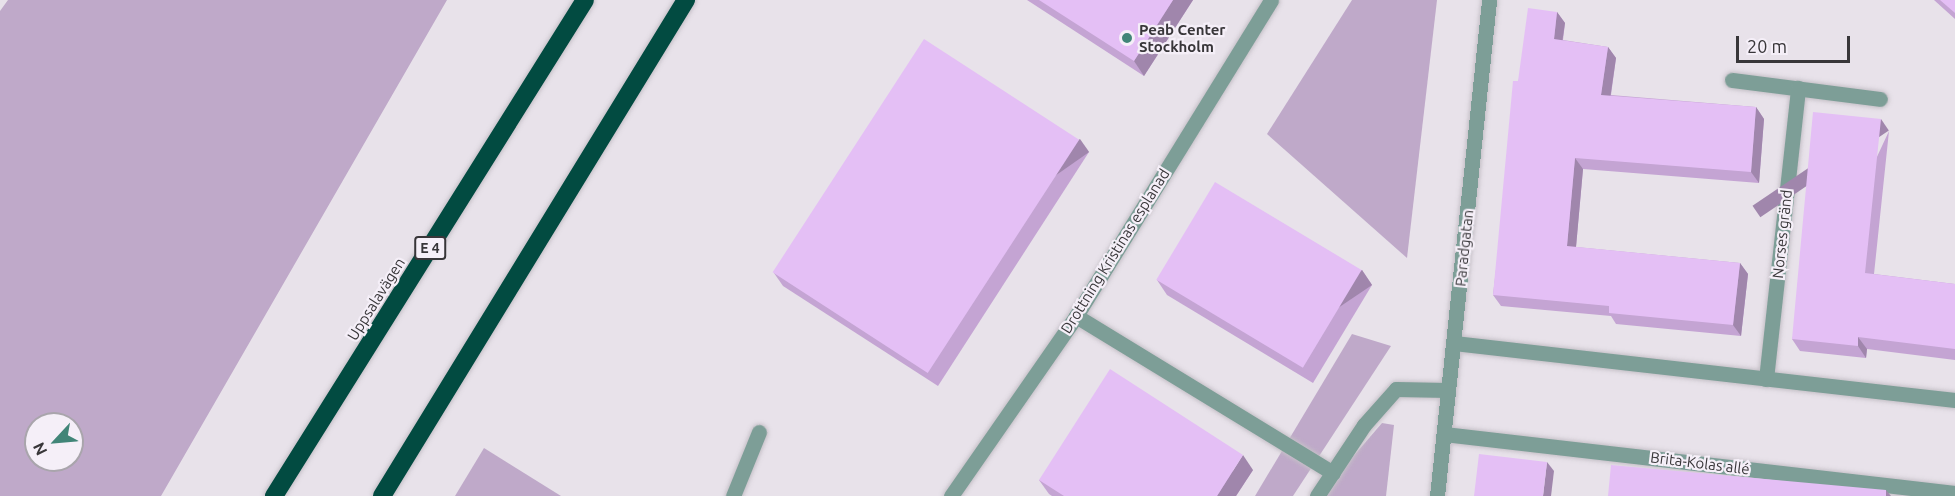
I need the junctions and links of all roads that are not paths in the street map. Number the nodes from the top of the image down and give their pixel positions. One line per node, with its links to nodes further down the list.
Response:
1 (585, 0): 17 (highway, Uppsalavägen / E 4)
2 (686, 0): 18 (highway)
3 (1271, 0): 8 (street, Drottning Kristinas esplanad)
4 (1488, 0): 9 (street, Paradgatan)
5 (1732, 80): 6 (street)
6 (1798, 88): 7 (street); 10 (street, Norses gränd)
7 (1880, 99)
8 (1076, 316): 15 (street); 20 (street, Drottning Kristinas esplanad)
9 (1454, 343): 10 (street); 11 (street, Paradgatan)
10 (1766, 379): 12 (street)
11 (1448, 390): 14 (street, Paradgatan); 15 (street)
12 (1955, 400)
13 (759, 432): 19 (street)
14 (1444, 434): 16 (street, Brita-Kolas allé); 22 (street, Paradgatan)
15 (1333, 473): 21 (street)
16 (1955, 493)
17 (274, 496)
18 (382, 496)
19 (733, 496)
20 (951, 496)
21 (1317, 496)
22 (1437, 496)

